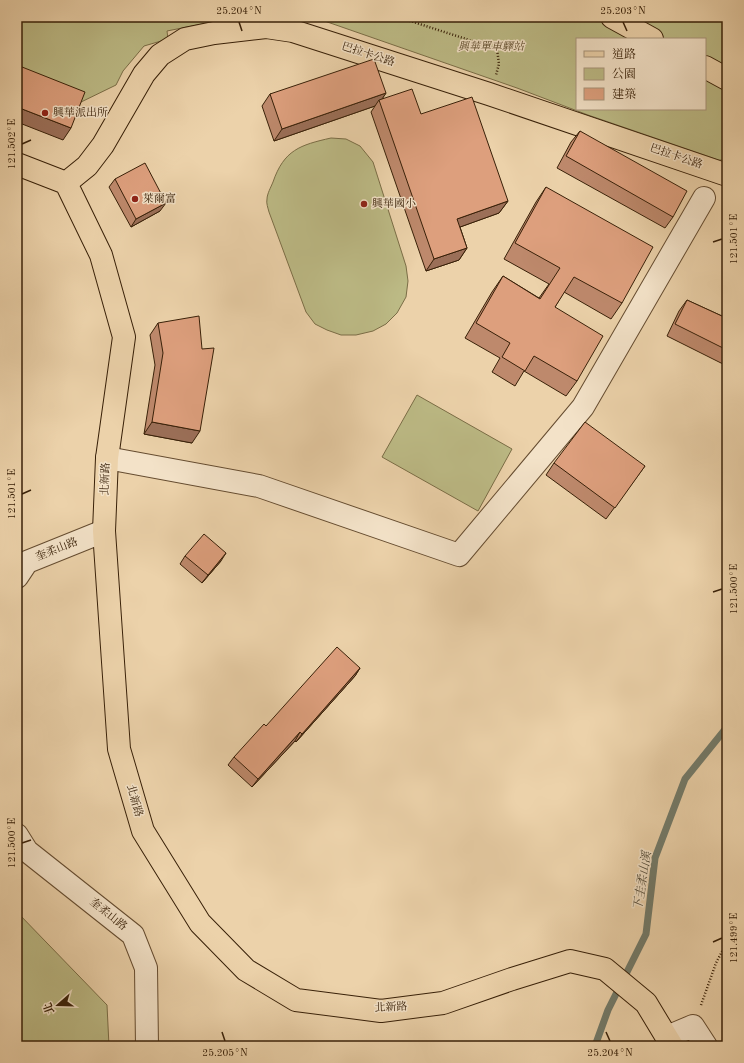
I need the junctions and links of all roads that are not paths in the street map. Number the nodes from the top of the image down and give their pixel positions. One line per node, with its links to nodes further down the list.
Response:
1 (612, 17): 2 (main road)
2 (650, 38)
3 (706, 68): 4 (main road)
4 (727, 79)
5 (17, 164): 7 (main road)
6 (727, 174): 7 (main road, 巴拉卡公路)
7 (66, 183): 9 (main road, 北新路)
8 (704, 198): 9 (street)
9 (107, 458): 10 (main road, 北新路)
10 (104, 531): 11 (street, 奎柔山路); 13 (main road, 北新路)
11 (17, 577)
12 (17, 835): 14 (street, 奎柔山路)
13 (670, 1042): 15 (street)
14 (147, 1046)
15 (706, 1046)

